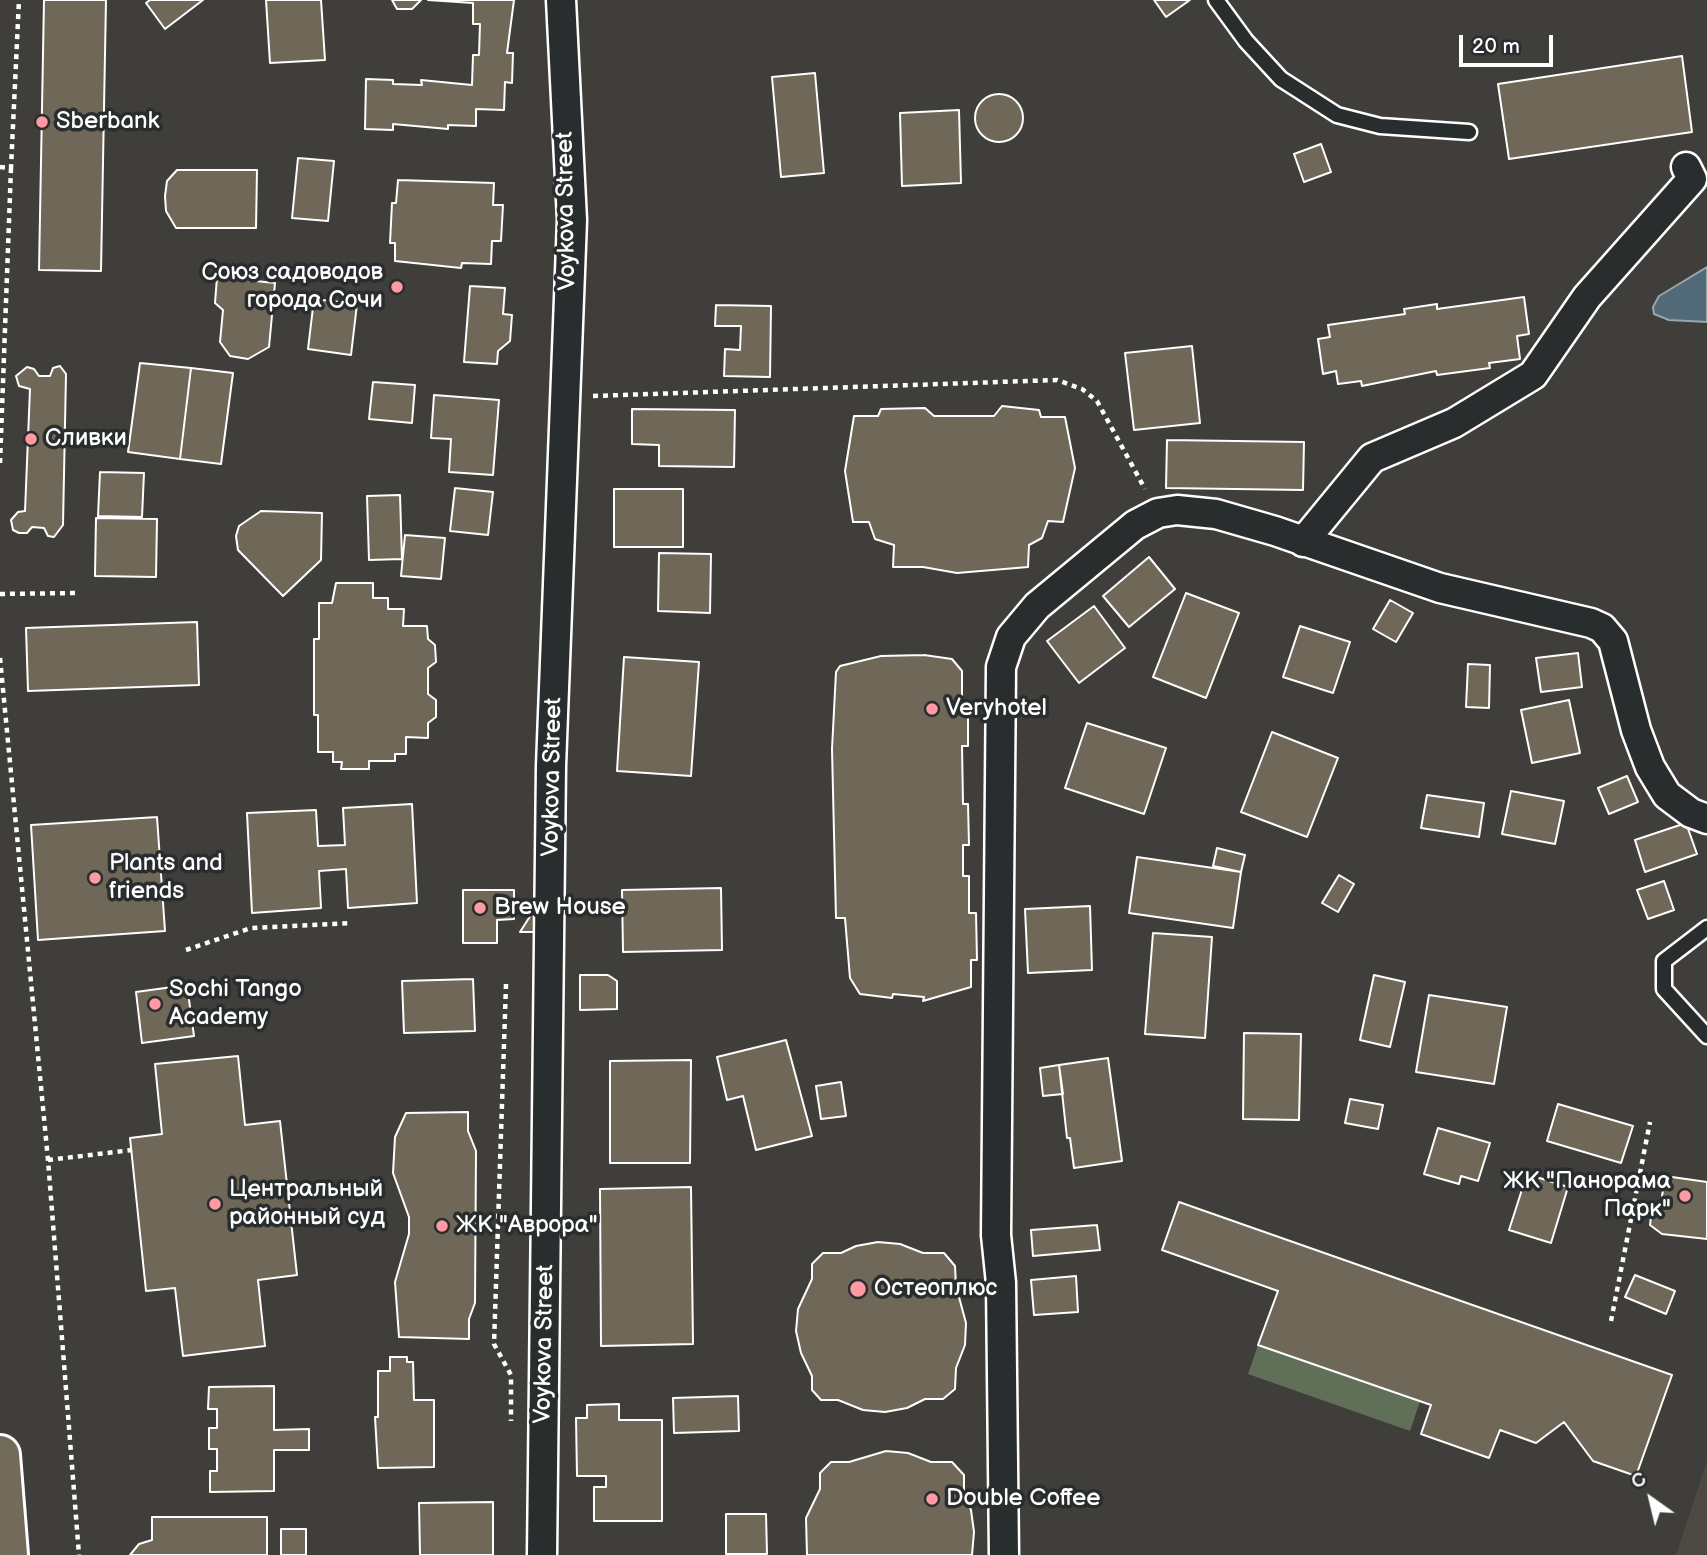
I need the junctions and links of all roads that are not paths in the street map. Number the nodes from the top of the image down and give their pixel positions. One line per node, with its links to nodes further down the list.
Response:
1 (561, 0): 11 (street, Voykova Street)
2 (1216, 0): 3 (lane)
3 (1469, 132)
4 (1686, 167): 5 (street)
5 (1303, 542): 6 (street); 12 (street)
6 (1707, 818)
7 (1707, 928): 8 (lane)
8 (1707, 1036)
9 (0, 1455): 10 (main road)
10 (8, 1555)
11 (542, 1555)
12 (1004, 1555)

